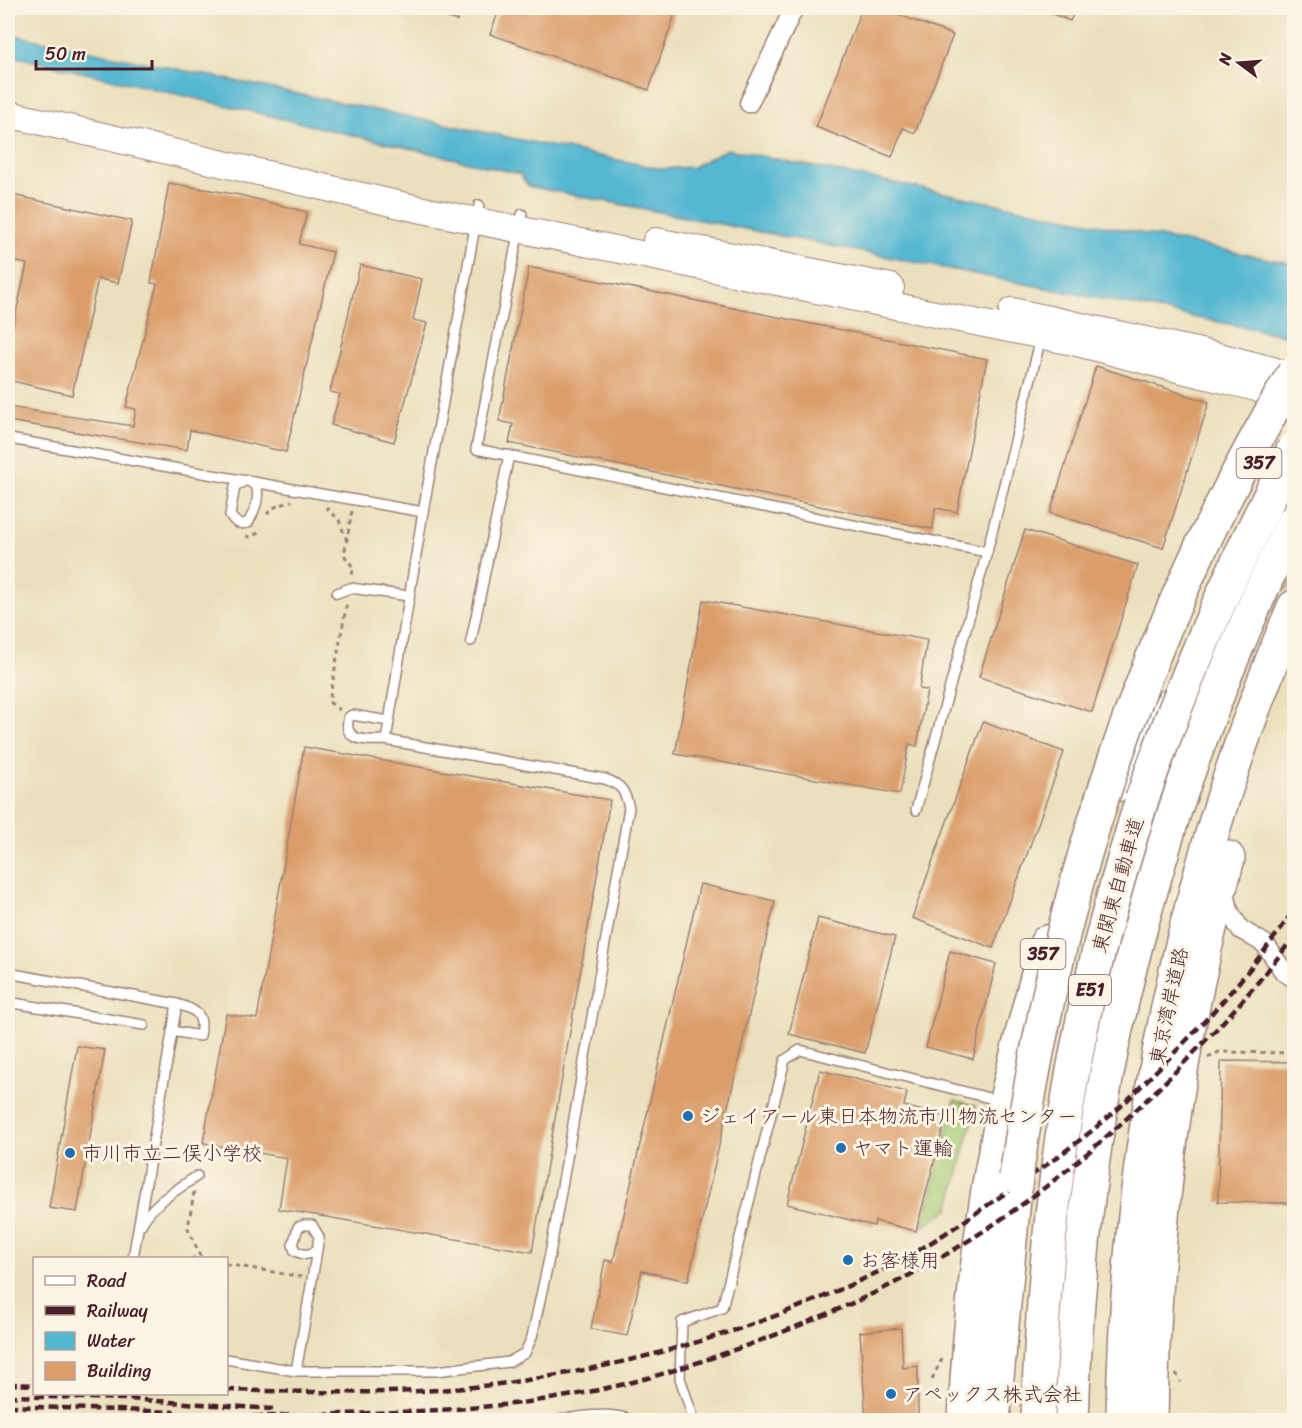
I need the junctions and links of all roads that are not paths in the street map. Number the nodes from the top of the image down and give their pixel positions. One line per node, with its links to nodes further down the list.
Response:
1 (794, 8): 3 (street)
2 (8, 97): 5 (street)
3 (749, 103)
4 (8, 114): 5 (street)
5 (478, 213): 6 (street); 14 (lane)
6 (520, 222): 7 (street); 12 (lane)
7 (1044, 327): 9 (street); 16 (lane)
8 (1294, 373): 47 (highway, 357, bridge)
9 (1293, 398): 27 (highway, 357)
10 (8, 441): 13 (lane)
11 (1294, 449): 36 (highway, 東関東自動車道 / E51, bridge)
12 (509, 455): 16 (lane); 21 (lane)
13 (247, 480): 13 (lane); 14 (lane)
14 (423, 512): 19 (lane)
15 (1294, 520): 40 (highway, 東関東自動車道 / E51, bridge)
16 (987, 552): 25 (lane)
17 (1273, 583): 27 (street)
18 (337, 592): 19 (lane)
19 (409, 596): 23 (lane)
20 (1294, 608): 52 (highway, 東京湾岸道路)
21 (471, 641)
22 (1294, 651): 26 (highway, 東京湾岸道路)
23 (389, 721): 24 (lane); 24 (lane)
24 (386, 740): 42 (lane)
25 (916, 810)
26 (1222, 878): 29 (street); 53 (highway, 東京湾岸道路)
27 (1061, 896): 34 (highway, 357)
28 (8, 973): 31 (lane)
29 (1294, 978)
30 (8, 1002): 32 (lane)
31 (177, 1004): 33 (lane); 33 (lane)
32 (144, 1025)
33 (172, 1031): 37 (lane)
34 (1005, 1102): 45 (lane); 46 (highway, 357)
35 (197, 1176): 37 (lane)
36 (1055, 1185): 48 (highway); 49 (highway, 東関東自動車道 / E51)
37 (138, 1229): 39 (lane)
38 (317, 1250): 42 (lane)
39 (133, 1257)
40 (1079, 1283): 50 (highway, 東関東自動車道 / E51); 51 (highway)
41 (228, 1359): 42 (lane)
42 (296, 1371)
43 (560, 1420): 44 (lane)
44 (631, 1420)
45 (694, 1420)
46 (965, 1420)
47 (993, 1420)
48 (1017, 1420)
49 (1038, 1420)
50 (1072, 1420)
51 (1091, 1420)
52 (1123, 1420)
53 (1151, 1420)

